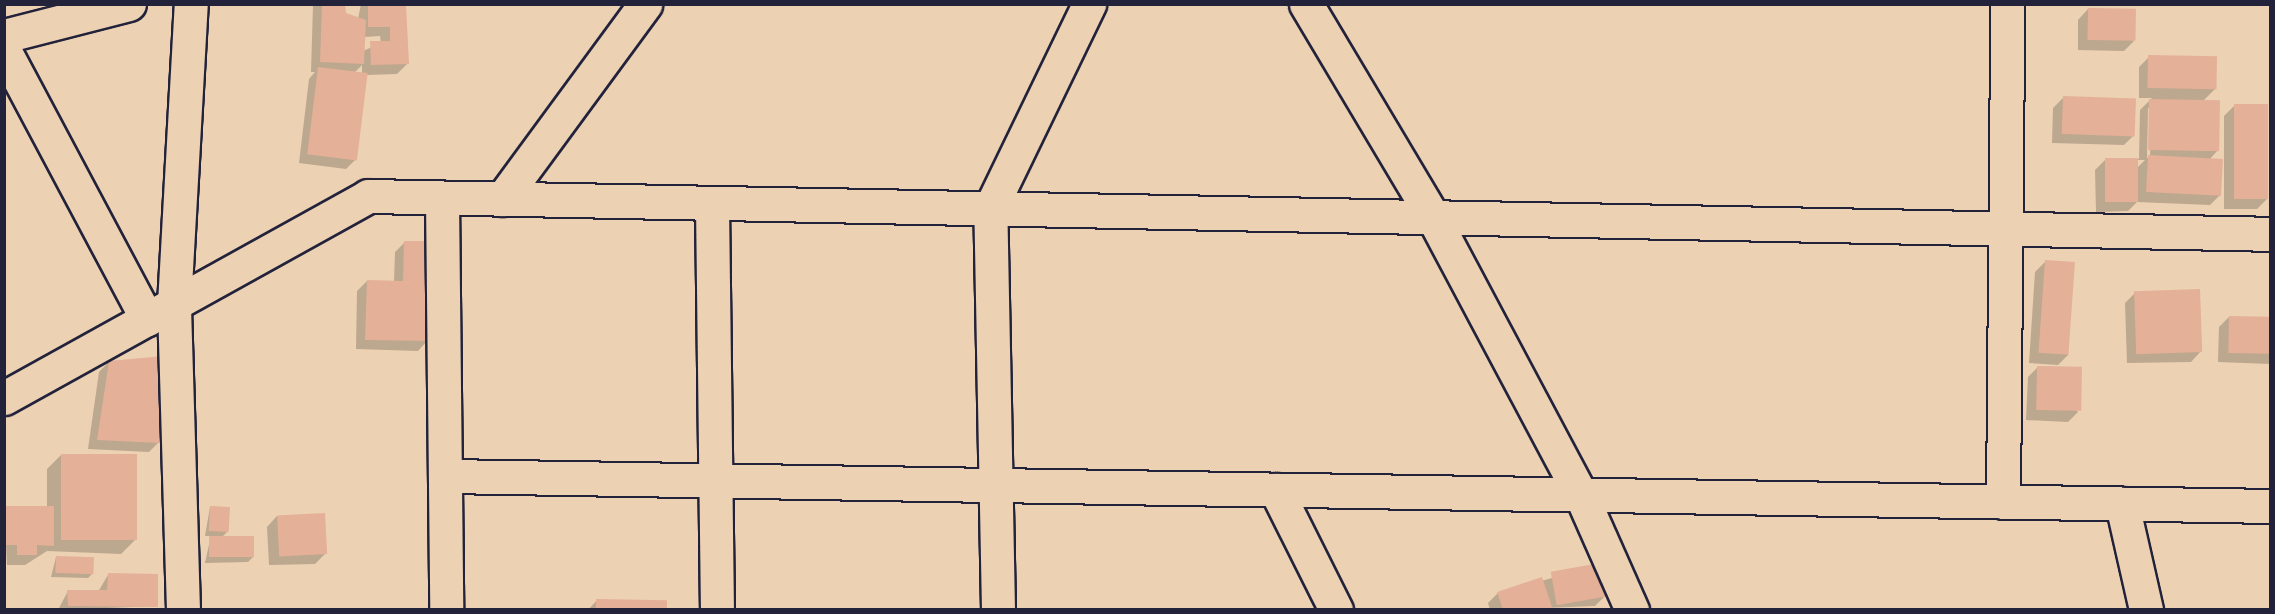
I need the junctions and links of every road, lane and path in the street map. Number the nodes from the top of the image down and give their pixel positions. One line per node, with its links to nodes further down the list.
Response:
1 (129, 4): 7 (street)
2 (191, 4): 16 (street)
3 (645, 4): 10 (street)
4 (1089, 4): 12 (street)
5 (1306, 4): 13 (street)
6 (2007, 4): 14 (street)
7 (4, 36)
8 (4, 50): 16 (street)
9 (442, 198): 10 (street); 16 (street); 18 (street)
10 (502, 199): 11 (street)
11 (712, 204): 12 (street); 19 (street)
12 (990, 209): 13 (street); 20 (street)
13 (1433, 217): 14 (street); 22 (street)
14 (2005, 228): 15 (street); 23 (street)
15 (2271, 234)
16 (160, 312): 17 (street); 26 (street)
17 (4, 398)
18 (445, 476): 19 (street); 27 (street)
19 (716, 480): 20 (street); 28 (street)
20 (996, 485): 21 (street); 29 (street)
21 (1276, 490): 22 (street); 30 (street)
22 (1581, 495): 23 (street); 31 (street)
23 (2003, 502): 24 (street)
24 (2122, 504): 25 (street); 32 (street)
25 (2271, 507)
26 (183, 609)
27 (446, 609)
28 (717, 609)
29 (998, 609)
30 (1336, 609)
31 (1632, 609)
32 (2146, 609)

